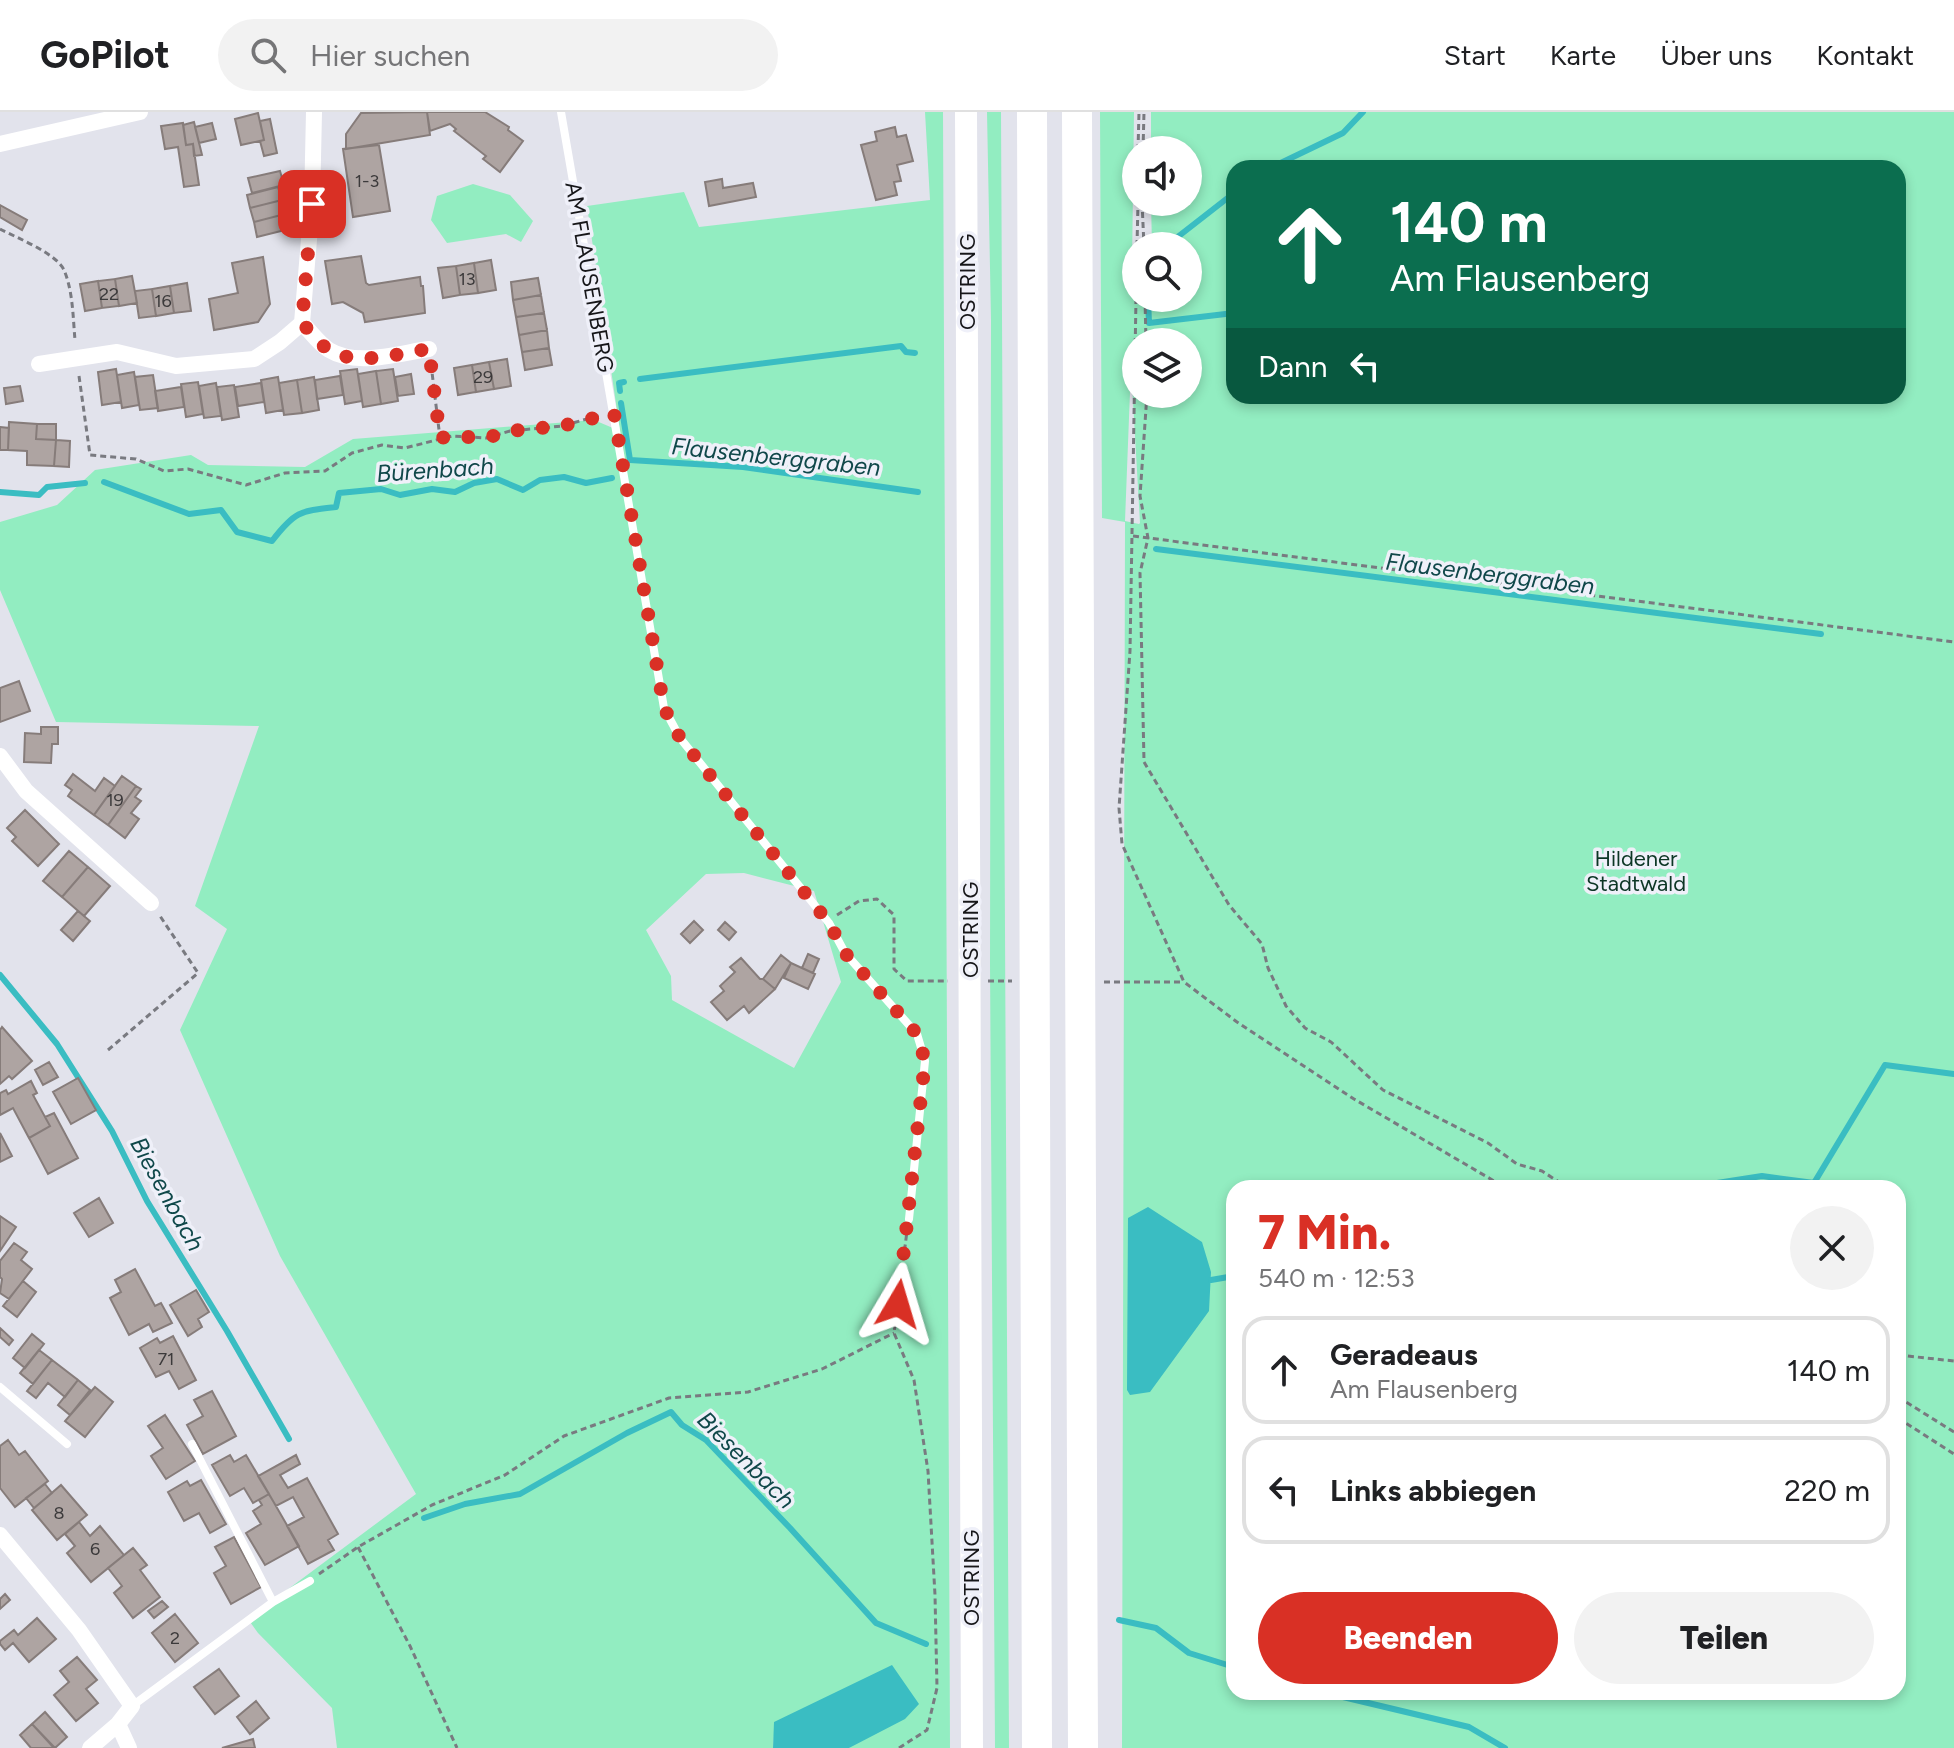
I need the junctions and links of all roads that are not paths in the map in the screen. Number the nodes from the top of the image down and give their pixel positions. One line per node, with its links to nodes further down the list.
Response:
1 (140, 112): 7 (street)
2 (314, 112): 9 (street)
3 (561, 112): 14 (lane, AM FLAUSENBERG)
4 (966, 112): 25 (main road, OSTRING)
5 (1032, 112): 26 (highway)
6 (1077, 112): 27 (highway)
7 (96, 117): 8 (street)
8 (0, 144)
9 (302, 323): 10 (street); 11 (street)
10 (429, 349)
11 (39, 364)
12 (0, 756): 13 (street)
13 (151, 903)
14 (909, 1219)
15 (0, 1387): 16 (lane)
16 (67, 1444)
17 (192, 1444): 20 (lane)
18 (0, 1535): 21 (street)
19 (310, 1581): 20 (lane)
20 (273, 1602): 21 (lane)
21 (132, 1706): 22 (street)
22 (118, 1724): 23 (street); 24 (street)
23 (90, 1748)
24 (129, 1748)
25 (972, 1748)
26 (1037, 1748)
27 (1083, 1748)

